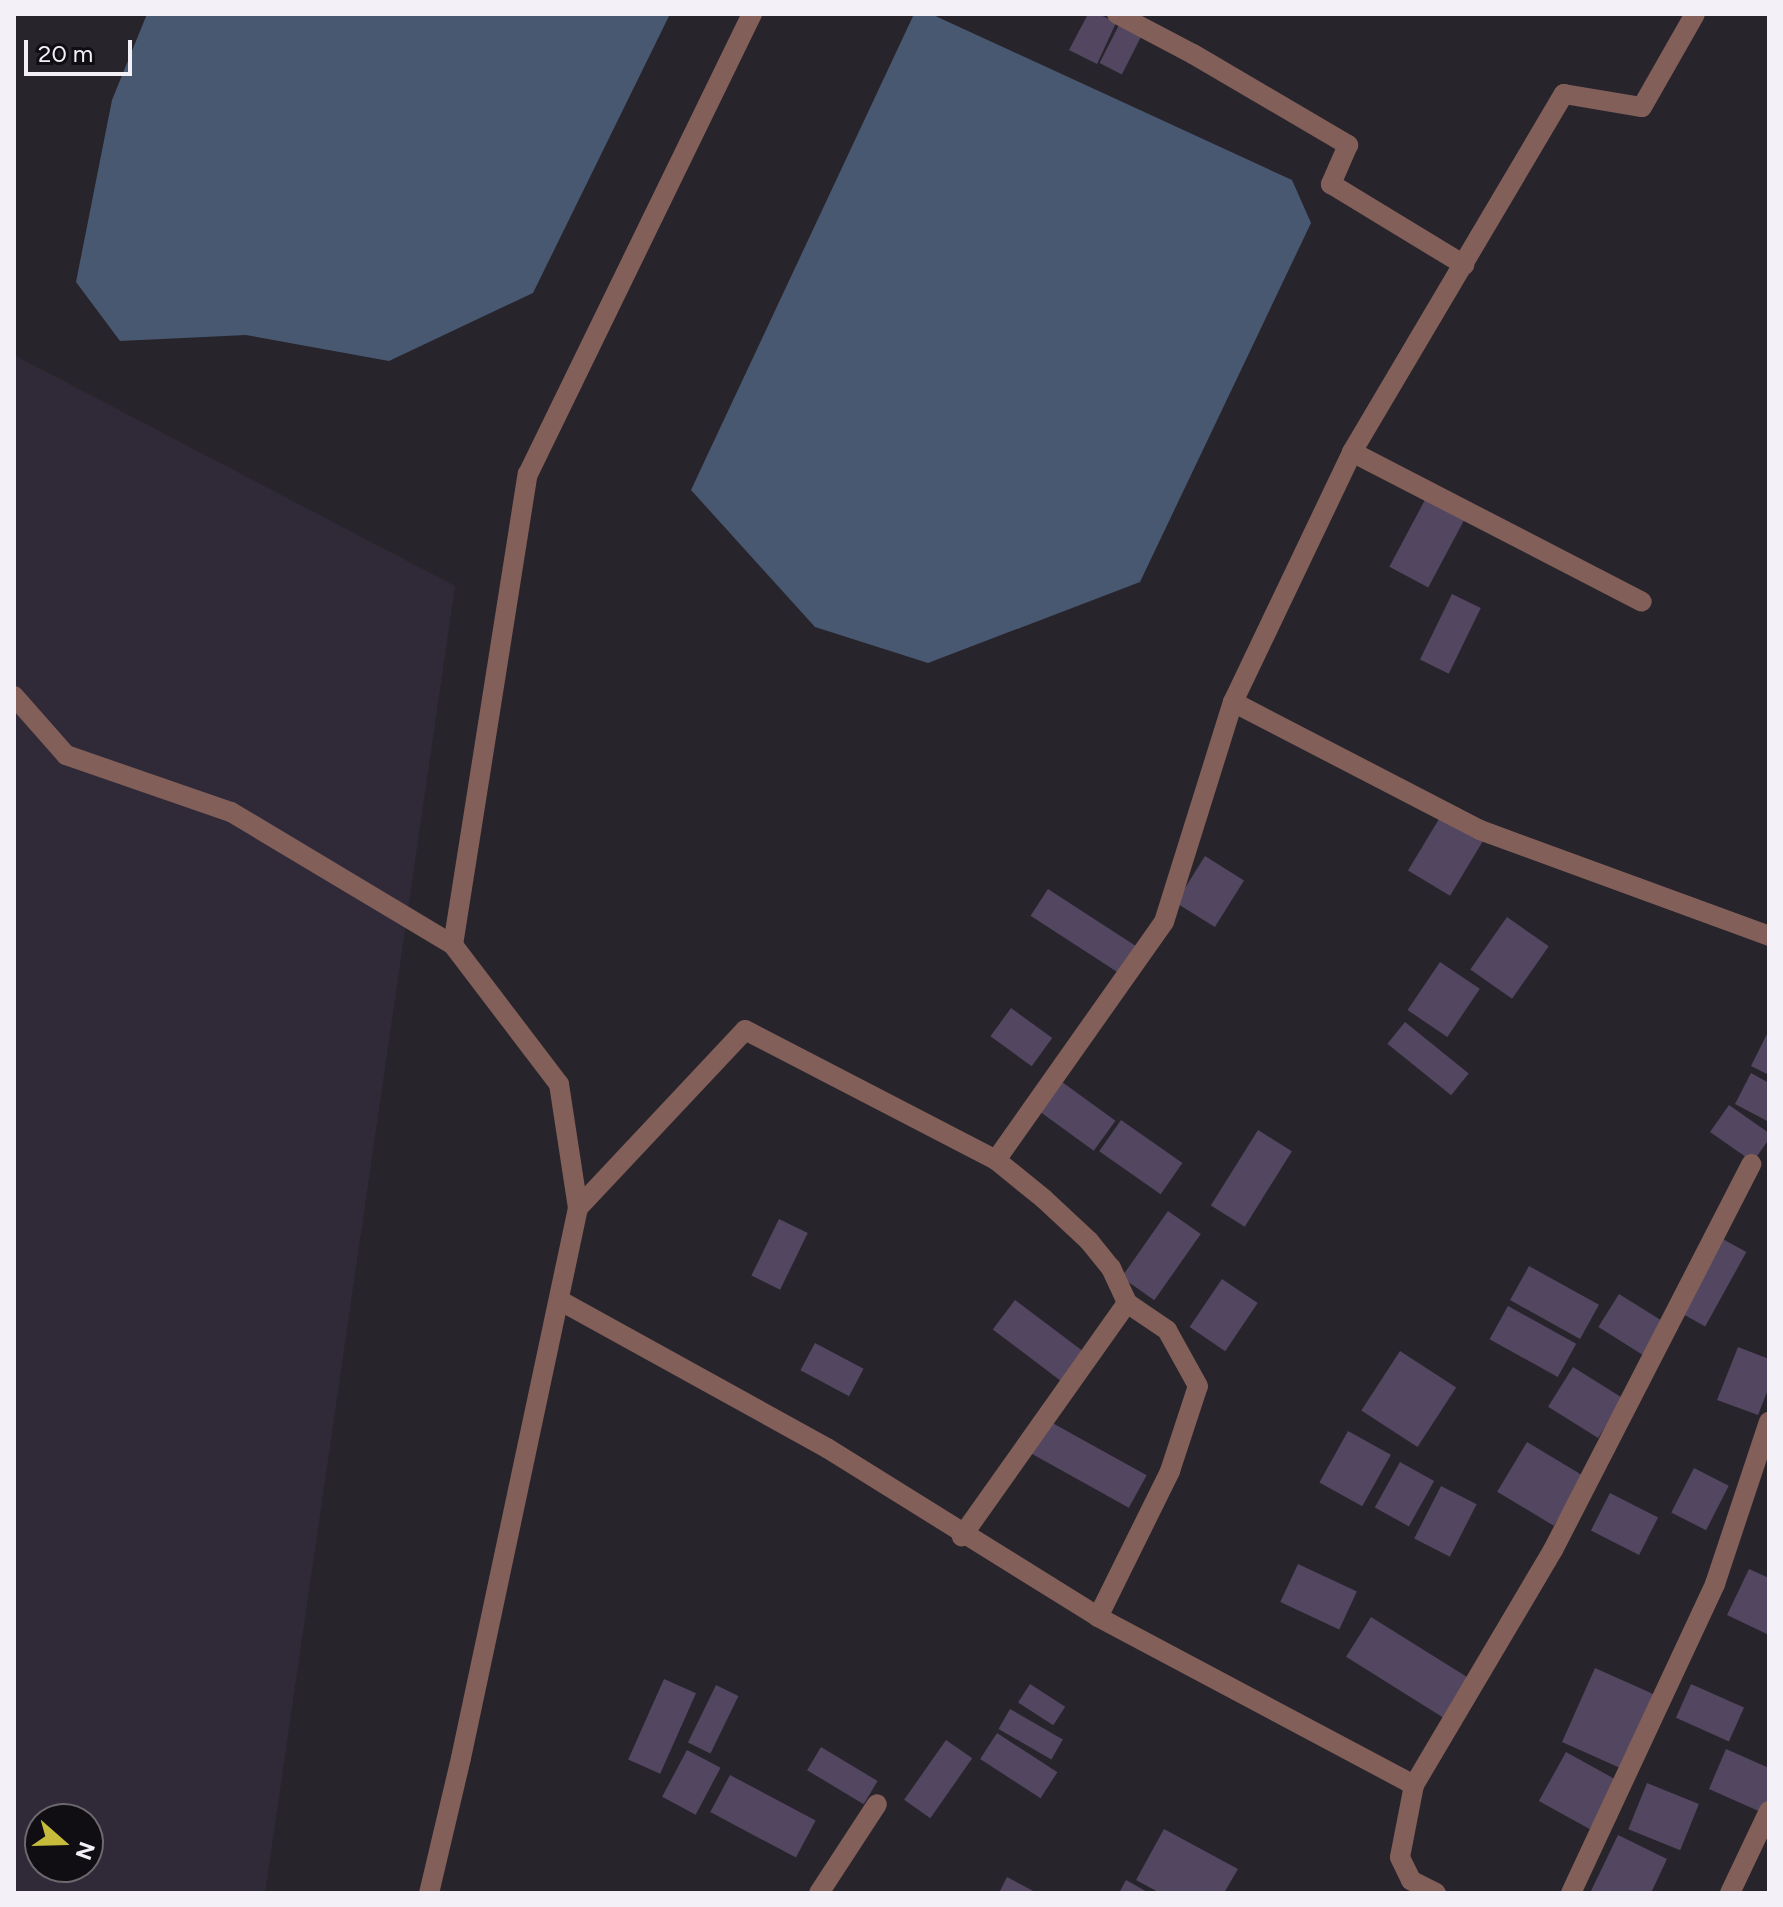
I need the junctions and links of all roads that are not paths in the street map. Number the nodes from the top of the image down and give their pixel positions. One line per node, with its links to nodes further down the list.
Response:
1 (752, 14): 10 (street)
2 (1117, 14): 4 (street)
3 (1695, 14): 4 (street)
4 (1464, 265): 5 (street)
5 (1352, 452): 6 (street); 8 (street)
6 (1642, 602)
7 (14, 696): 10 (street)
8 (1233, 702): 9 (street); 11 (street)
9 (1769, 936)
10 (453, 945): 13 (street)
11 (996, 1160): 13 (street); 15 (street)
12 (1751, 1164): 19 (street)
13 (578, 1208): 14 (street)
14 (559, 1300): 17 (street); 22 (street)
15 (1127, 1303): 17 (street); 18 (street)
16 (1769, 1422): 25 (street)
17 (962, 1536): 18 (street)
18 (1098, 1617): 19 (street)
19 (1414, 1785): 24 (street)
20 (877, 1804): 23 (street)
21 (1769, 1811): 26 (street)
22 (429, 1893)
23 (819, 1893)
24 (1436, 1893)
25 (1571, 1893)
26 (1730, 1893)

